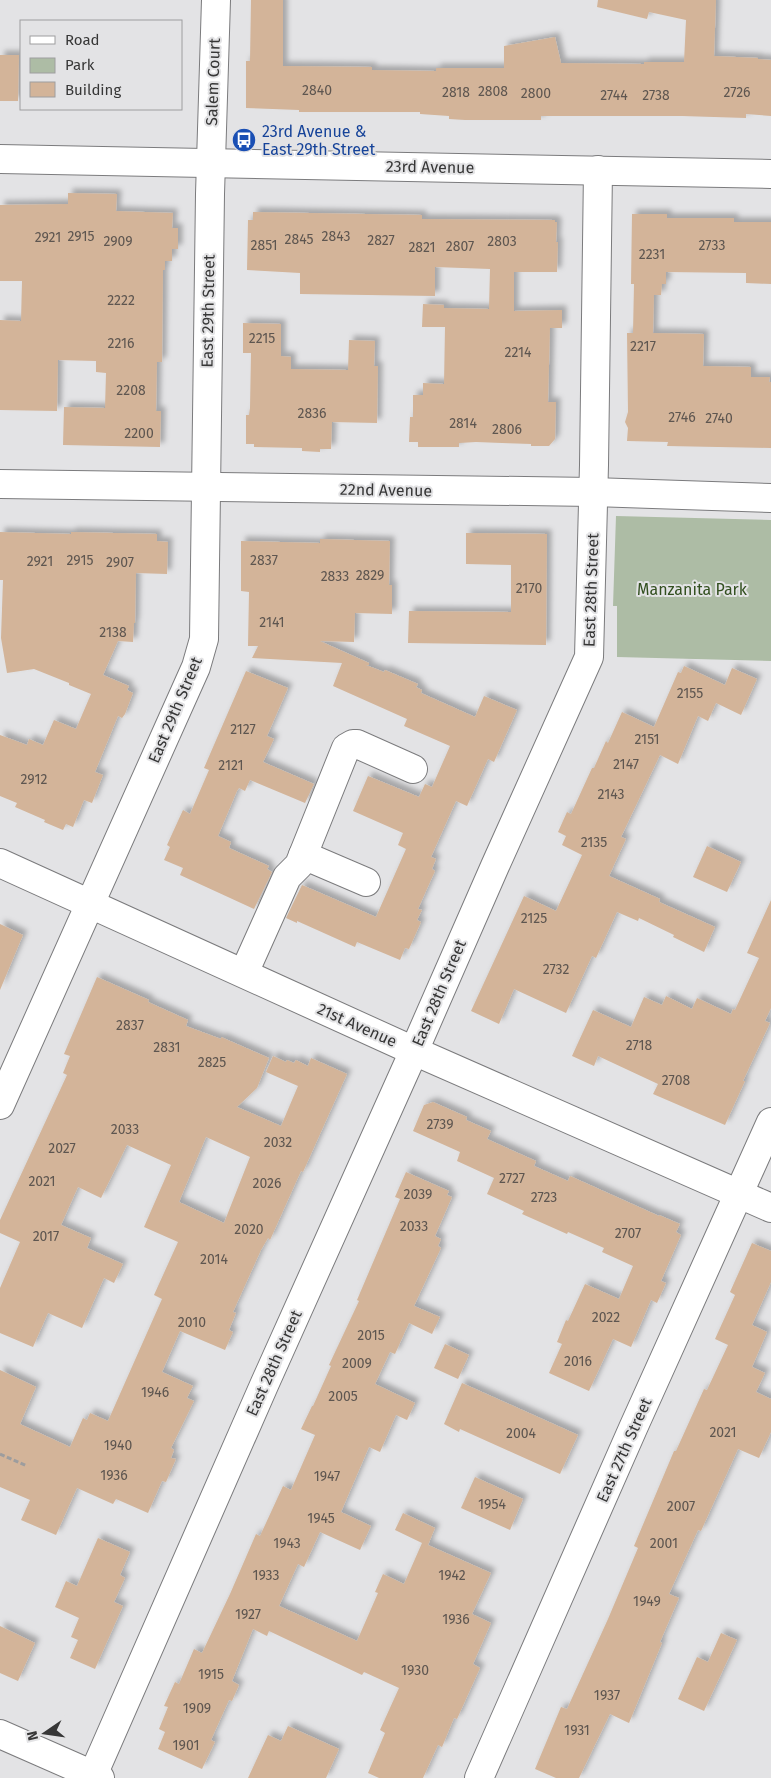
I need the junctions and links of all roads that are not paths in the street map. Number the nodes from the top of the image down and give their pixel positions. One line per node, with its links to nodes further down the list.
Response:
1 (216, 0): 3 (street, Salem Court)
2 (0, 159): 3 (street, 23rd Avenue)
3 (211, 164): 4 (street, 23rd Avenue); 7 (street, East 29th Street)
4 (598, 170): 5 (street, 23rd Avenue); 8 (street, East 28th Street)
5 (771, 174)
6 (0, 484): 7 (street, 22nd Avenue)
7 (205, 488): 8 (street, 22nd Avenue); 14 (street, East 29th Street)
8 (593, 492): 9 (street, 22nd Avenue); 16 (street, East 28th Street)
9 (771, 498)
10 (413, 769): 11 (street)
11 (303, 855): 13 (street); 15 (street)
12 (0, 864): 14 (street, 21st Avenue)
13 (366, 882)
14 (90, 903): 15 (street, 21st Avenue); 17 (street, East 29th Street)
15 (244, 973): 16 (street, 21st Avenue)
16 (414, 1051): 19 (street, 21st Avenue); 22 (street, East 28th Street)
17 (0, 1105)
18 (771, 1122): 19 (street, East 27th Street)
19 (740, 1194): 20 (street, 21st Avenue); 23 (street, East 27th Street)
20 (771, 1208)
21 (0, 1734): 22 (street)
22 (96, 1777)
23 (479, 1778)

